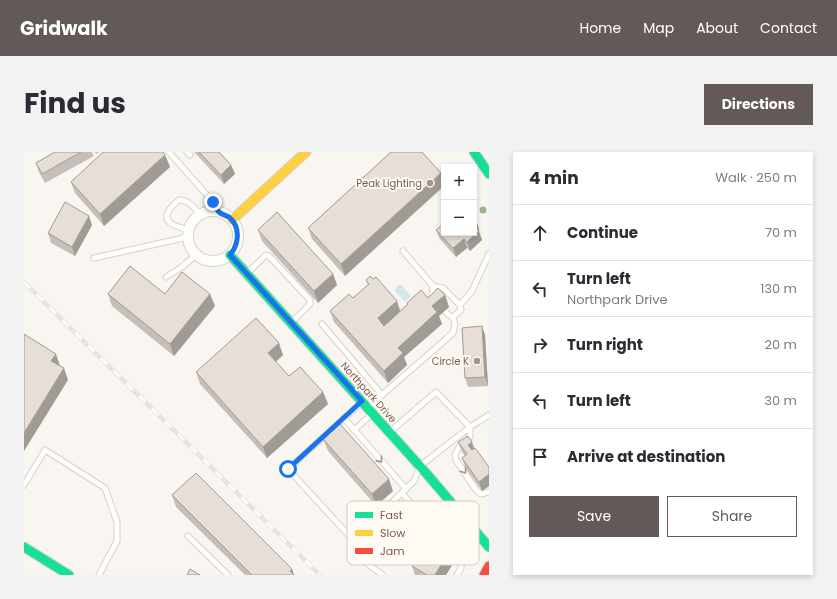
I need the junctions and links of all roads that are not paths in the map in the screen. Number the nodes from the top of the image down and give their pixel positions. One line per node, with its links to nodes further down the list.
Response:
1 (170, 152): 5 (lane)
2 (474, 152): 4 (street)
3 (302, 153): 7 (street)
4 (489, 174)
5 (218, 212): 6 (street); 7 (street)
6 (201, 215): 8 (street); 8 (lane)
7 (232, 220): 12 (street)
8 (189, 234): 10 (street); 13 (lane)
9 (403, 251): 16 (lane)
10 (196, 254): 12 (street); 15 (lane)
11 (489, 254): 18 (lane)
12 (230, 255): 14 (street, Northpark Drive)
13 (94, 258)
14 (246, 273): 21 (street, Northpark Drive); 21 (lane)
15 (166, 277)
16 (433, 286): 17 (lane); 18 (lane)
17 (438, 304)
18 (460, 305): 20 (lane)
19 (445, 310): 20 (lane)
20 (453, 317): 23 (lane)
21 (291, 323): 24 (street, Northpark Drive)
22 (322, 324): 23 (lane)
23 (382, 395): 24 (lane)
24 (368, 407): 26 (lane); 28 (lane); 29 (street, Northpark Drive)
25 (489, 415): 27 (lane)
26 (344, 418): 28 (lane); 37 (lane)
27 (470, 427): 29 (lane); 30 (lane); 33 (lane, one-way to 33)
28 (354, 430): 32 (lane, one-way to 32)
29 (390, 432): 30 (street, Northpark Drive)
30 (420, 466): 32 (lane); 36 (street, Northpark Drive)
31 (24, 485): 46 (lane)
32 (404, 491): 34 (lane); 35 (lane)
33 (489, 492)
34 (394, 501)
35 (411, 501)
36 (450, 501)
37 (347, 533)
38 (479, 535): 41 (street, Northpark Drive)
39 (188, 536): 47 (lane)
40 (24, 547): 45 (street)
41 (489, 547)
42 (369, 565): 48 (lane)
43 (461, 565): 49 (lane)
44 (489, 566): 50 (street)
45 (69, 575)
46 (99, 575)
47 (228, 575)
48 (383, 575)
49 (457, 575)
50 (484, 575)

